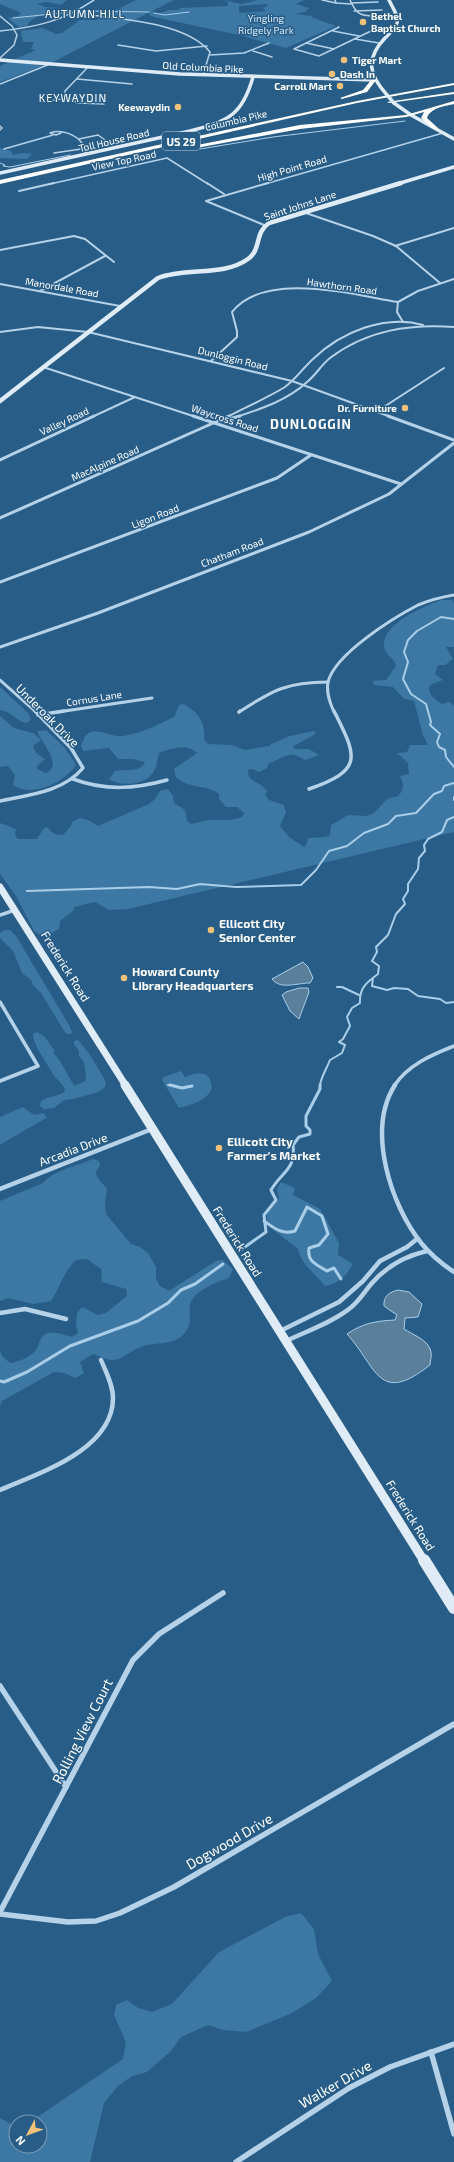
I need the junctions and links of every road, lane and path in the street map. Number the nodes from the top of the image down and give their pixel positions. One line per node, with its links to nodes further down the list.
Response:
1 (94, 0): 11 (street)
2 (322, 0): 7 (street)
3 (335, 0): 7 (street)
4 (350, 0): 8 (street)
5 (389, 0): 13 (street)
6 (378, 2): 8 (street)
7 (336, 3): 8 (street)
8 (351, 3): 10 (street)
9 (382, 10): 10 (street)
10 (354, 11): 13 (street)
11 (74, 13): 15 (street); 25 (street)
12 (0, 16): 15 (street)
13 (396, 16): 22 (street)
14 (340, 27): 17 (street)
15 (16, 30): 16 (street); 30 (street)
16 (0, 31)
17 (332, 31): 19 (street); 21 (street)
18 (371, 31): 19 (street)
19 (360, 36): 20 (street)
20 (354, 39): 22 (street); 26 (street)
21 (306, 43): 26 (street); 26 (street)
22 (379, 43): 36 (street)
23 (118, 44): 25 (street)
24 (269, 44): 27 (street)
25 (207, 46): 28 (street)
26 (334, 49)
27 (252, 51): 28 (street); 29 (street)
28 (210, 56): 33 (street)
29 (272, 57)
30 (0, 59): 31 (street, Old Columbia Pike)
31 (51, 64): 32 (street, Old Columbia Pike); 37 (street)
32 (88, 67): 33 (street, Old Columbia Pike); 35 (street)
33 (203, 75): 34 (street, Old Columbia Pike)
34 (253, 77): 36 (street, Old Columbia Pike); 61 (street, Toll House Road)
35 (77, 79): 38 (street); 43 (street)
36 (374, 80): 40 (street); 42 (highway)
37 (0, 84)
38 (132, 84)
39 (454, 84): 63 (highway, Columbia Pike / US 29)
40 (383, 92): 42 (highway); 50 (street, bridge)
41 (454, 92): 62 (highway, Columbia Pike / US 29)
42 (353, 95): 44 (highway)
43 (67, 98): 45 (street); 47 (street)
44 (339, 99)
45 (50, 101)
46 (454, 102): 49 (highway)
47 (104, 104)
48 (316, 105): 63 (highway)
49 (433, 109): 50 (highway); 52 (highway)
50 (411, 115): 52 (street); 62 (highway)
51 (0, 126): 53 (street)
52 (435, 128): 54 (street)
53 (0, 130)
54 (443, 133): 56 (street); 69 (street, High Point Road)
55 (79, 139): 57 (street); 58 (street); 59 (street)
56 (454, 139)
57 (108, 142)
58 (4, 149)
59 (81, 149): 60 (street); 61 (street)
60 (54, 153)
61 (86, 154): 65 (street, Toll House Road)
62 (151, 154): 67 (highway, Columbia Pike / US 29)
63 (78, 164): 66 (highway, Columbia Pike / US 29)
64 (454, 167): 70 (street, Saint Johns Lane)
65 (0, 173)
66 (0, 182)
67 (0, 188)
68 (19, 191): 69 (street, View Top Road)
69 (224, 194): 71 (street, High Point Road)
70 (303, 212): 71 (street, Saint Johns Lane); 73 (street)
71 (264, 225): 82 (street, Saint Johns Lane)
72 (454, 228): 73 (street)
73 (395, 246): 78 (street)
74 (0, 250): 75 (street)
75 (105, 256): 76 (street); 80 (street)
76 (114, 262)
77 (454, 279): 78 (street)
78 (440, 283): 81 (street)
79 (0, 284): 80 (street, Manordale Road)
80 (40, 291): 82 (street, Manordale Road)
81 (398, 302): 83 (street); 89 (street, Hawthorn Road)
82 (120, 306): 88 (street, Saint Johns Lane)
83 (401, 321): 84 (street, MacAlpine Road); 85 (street); 92 (street, MacAlpine Road)
84 (423, 325): 85 (street, MacAlpine Road); 86 (street, MacAlpine Road)
85 (406, 326): 93 (street, MacAlpine Road)
86 (454, 327)
87 (0, 332): 88 (street, Dunloggin Road)
88 (88, 332): 89 (street, Dunloggin Road); 90 (street, Saint Johns Lane)
89 (211, 361): 92 (street, Dunloggin Road)
90 (43, 367): 94 (street, Waycross Road); 95 (street, Saint Johns Lane)
91 (444, 368): 96 (street)
92 (292, 381): 93 (street, Dunloggin Road); 97 (street, MacAlpine Road)
93 (304, 386): 96 (street, Dunloggin Road); 97 (street, MacAlpine Road)
94 (136, 397): 97 (street, Waycross Road); 101 (street, Valley Road)
95 (0, 401)
96 (376, 412): 98 (street, Dunloggin Road)
97 (216, 423): 100 (street, Waycross Road); 103 (street, MacAlpine Road)
98 (454, 440)
99 (454, 443): 102 (street, Chatham Road)
100 (311, 454): 102 (street, Waycross Road); 104 (street, Ligon Road)
101 (0, 460)
102 (401, 484): 106 (street, Chatham Road)
103 (0, 518)
104 (0, 582)
105 (454, 595): 108 (street)
106 (0, 647)
107 (0, 680): 111 (street, Underoak Drive)
108 (328, 682): 110 (street); 114 (street)
109 (152, 698): 111 (street, Cornus Lane)
110 (239, 712)
111 (38, 715): 112 (street, Underoak Drive)
112 (73, 780): 113 (street); 115 (street)
113 (166, 780)
114 (309, 789)
115 (0, 801)
116 (0, 887): 117 (street, Frederick Road)
117 (15, 910): 118 (street); 122 (street, Frederick Road)
118 (0, 915)
119 (0, 1002): 121 (street)
120 (454, 1046): 124 (street)
121 (0, 1081)
122 (153, 1129): 123 (street, Arcadia Drive); 129 (street, Frederick Road)
123 (0, 1189)
124 (418, 1239): 125 (street); 129 (street)
125 (427, 1251): 126 (street); 130 (street)
126 (454, 1272)
127 (0, 1313): 128 (street)
128 (66, 1319)
129 (280, 1332): 130 (street, Frederick Road)
130 (286, 1341): 134 (street, Frederick Road)
131 (101, 1360): 132 (street)
132 (0, 1490)
133 (223, 1593): 137 (street, Rolling View Court)
134 (454, 1608)
135 (0, 1686): 137 (street)
136 (454, 1724): 138 (street, Dogwood Drive)
137 (66, 1787): 138 (street, Rolling View Court)
138 (0, 1913)
139 (454, 2044): 140 (street, Walker Drive)
140 (431, 2052): 141 (street); 142 (street, Walker Drive)
141 (454, 2134)
142 (236, 2162)

